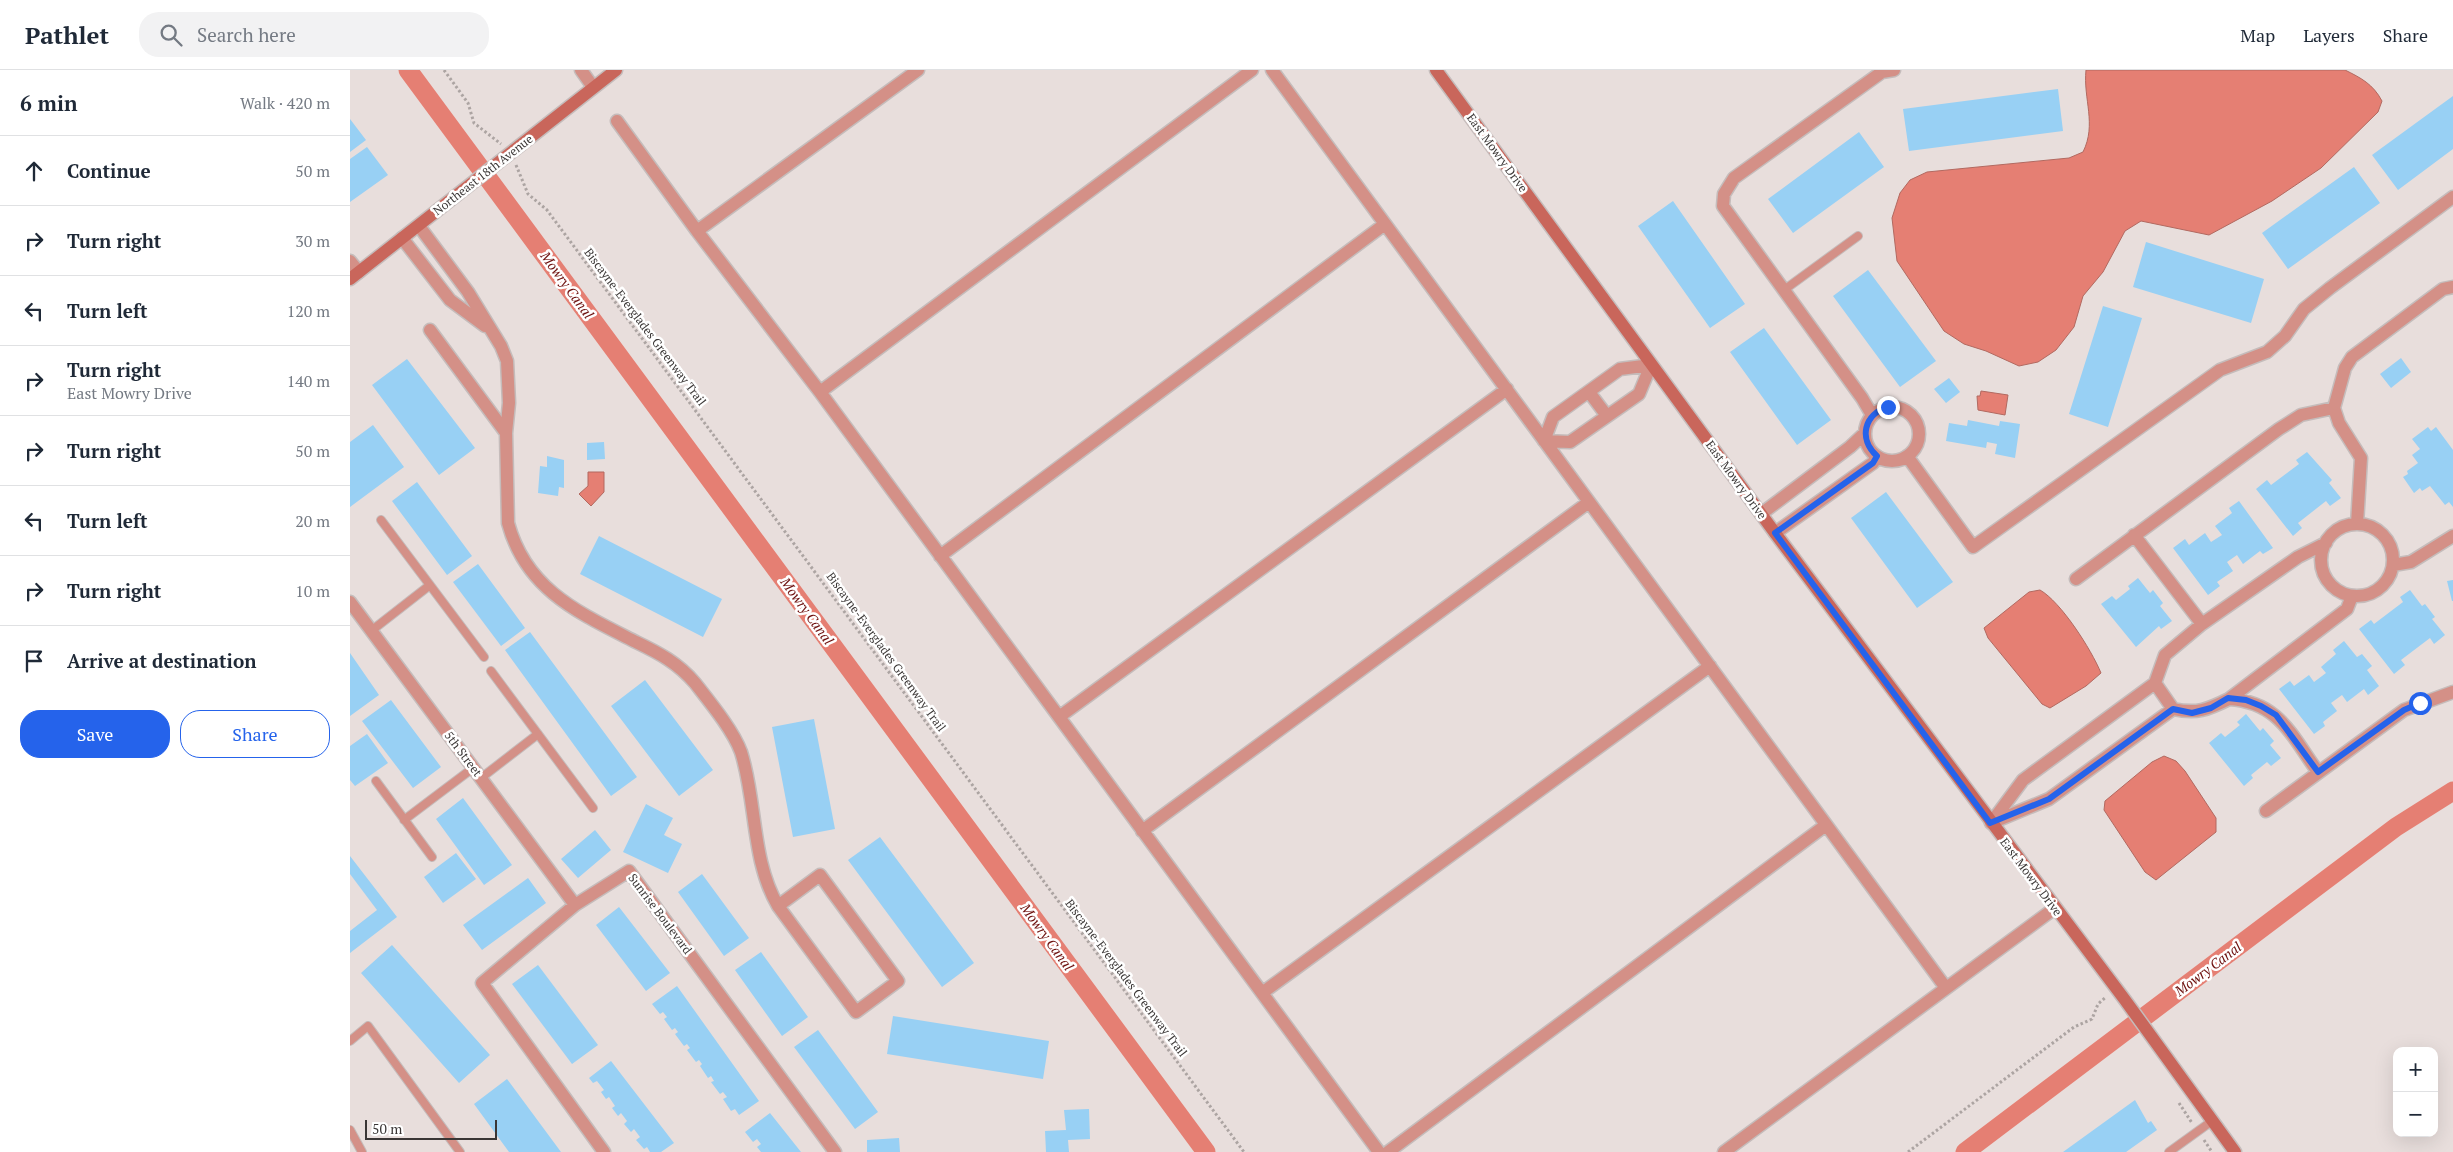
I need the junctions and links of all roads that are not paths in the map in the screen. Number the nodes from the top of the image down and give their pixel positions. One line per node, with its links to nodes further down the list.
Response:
1 (581, 70): 8 (street)
2 (616, 70): 8 (street, Northeast 18th Avenue)
3 (918, 70): 13 (street)
4 (1252, 70): 24 (street)
5 (1272, 70): 11 (street)
6 (1436, 70): 22 (street, East Mowry Drive)
7 (1894, 70): 19 (street)
8 (593, 87): 12 (street, Northeast 18th Avenue)
9 (617, 121): 13 (street)
10 (2453, 197): 33 (street)
11 (1386, 224): 23 (street); 42 (street)
12 (419, 226): 15 (street, Northeast 18th Avenue); 21 (street)
13 (697, 231): 24 (street)
14 (1858, 236): 19 (lane)
15 (402, 238): 17 (street, Northeast 18th Avenue); 21 (street)
16 (350, 261): 17 (street)
17 (354, 276)
18 (2453, 287): 26 (street)
19 (1784, 290): 27 (street)
20 (430, 330): 30 (street)
21 (491, 330): 30 (street)
22 (1651, 365): 25 (street); 28 (street); 35 (street, East Mowry Drive)
23 (1506, 389): 31 (street); 57 (street)
24 (820, 392): 42 (street)
25 (1589, 392): 28 (street); 31 (street)
26 (2334, 408): 37 (street); 39 (street)
27 (1872, 415): 29 (street); 33 (street)
28 (1607, 416): 31 (street)
29 (1865, 433): 32 (street); 35 (street)
30 (506, 434): 70 (street)
31 (1544, 441): 34 (street)
32 (1877, 456): 33 (street); 38 (street)
33 (1907, 456)
34 (1589, 502): 51 (street); 67 (street)
35 (1761, 514): 38 (street, East Mowry Drive)
36 (381, 520): 45 (lane)
37 (2356, 524): 41 (street); 43 (street)
38 (1775, 533): 65 (street, East Mowry Drive)
39 (2134, 535): 44 (street); 48 (street)
40 (2453, 536): 43 (street)
41 (2326, 543): 46 (street); 48 (street)
42 (940, 556): 57 (street)
43 (2393, 565): 46 (street)
44 (2076, 579)
45 (430, 585): 49 (lane); 50 (lane)
46 (2352, 596): 55 (street)
47 (350, 602): 49 (street, 5th Street)
48 (2202, 624): 53 (street)
49 (371, 631): 60 (street, 5th Street)
50 (484, 657)
51 (1710, 666): 66 (street); 73 (street)
52 (491, 671): 58 (lane)
53 (2155, 683): 56 (street); 65 (street)
54 (2453, 692): 59 (street)
55 (2228, 698): 56 (street); 59 (street)
56 (2173, 709): 65 (street)
57 (1059, 718): 67 (street)
58 (538, 734): 60 (lane); 62 (lane)
59 (2318, 772): 63 (street)
60 (477, 773): 64 (lane); 69 (street, 5th Street)
61 (376, 781): 64 (lane)
62 (593, 808)
63 (2266, 811)
64 (404, 820): 68 (lane)
65 (1990, 823): 71 (street, East Mowry Drive)
66 (1826, 826): 72 (street); 83 (street)
67 (1142, 831): 73 (street)
68 (432, 857)
69 (575, 905): 80 (street, Sunrise Boulevard); 81 (street, Sunrise Boulevard)
70 (778, 906): 70 (street)
71 (2055, 908): 72 (street); 75 (street, East Mowry Drive)
72 (1946, 988): 84 (street)
73 (1262, 993): 82 (street)
74 (350, 1041): 79 (lane)
75 (2212, 1120): 77 (street, East Mowry Drive); 85 (lane)
76 (350, 1130): 78 (lane)
77 (2230, 1150)
78 (362, 1152)
79 (460, 1152)
80 (604, 1152)
81 (835, 1152)
82 (1379, 1152)
83 (1388, 1152)
84 (1724, 1152)
85 (2170, 1152)

